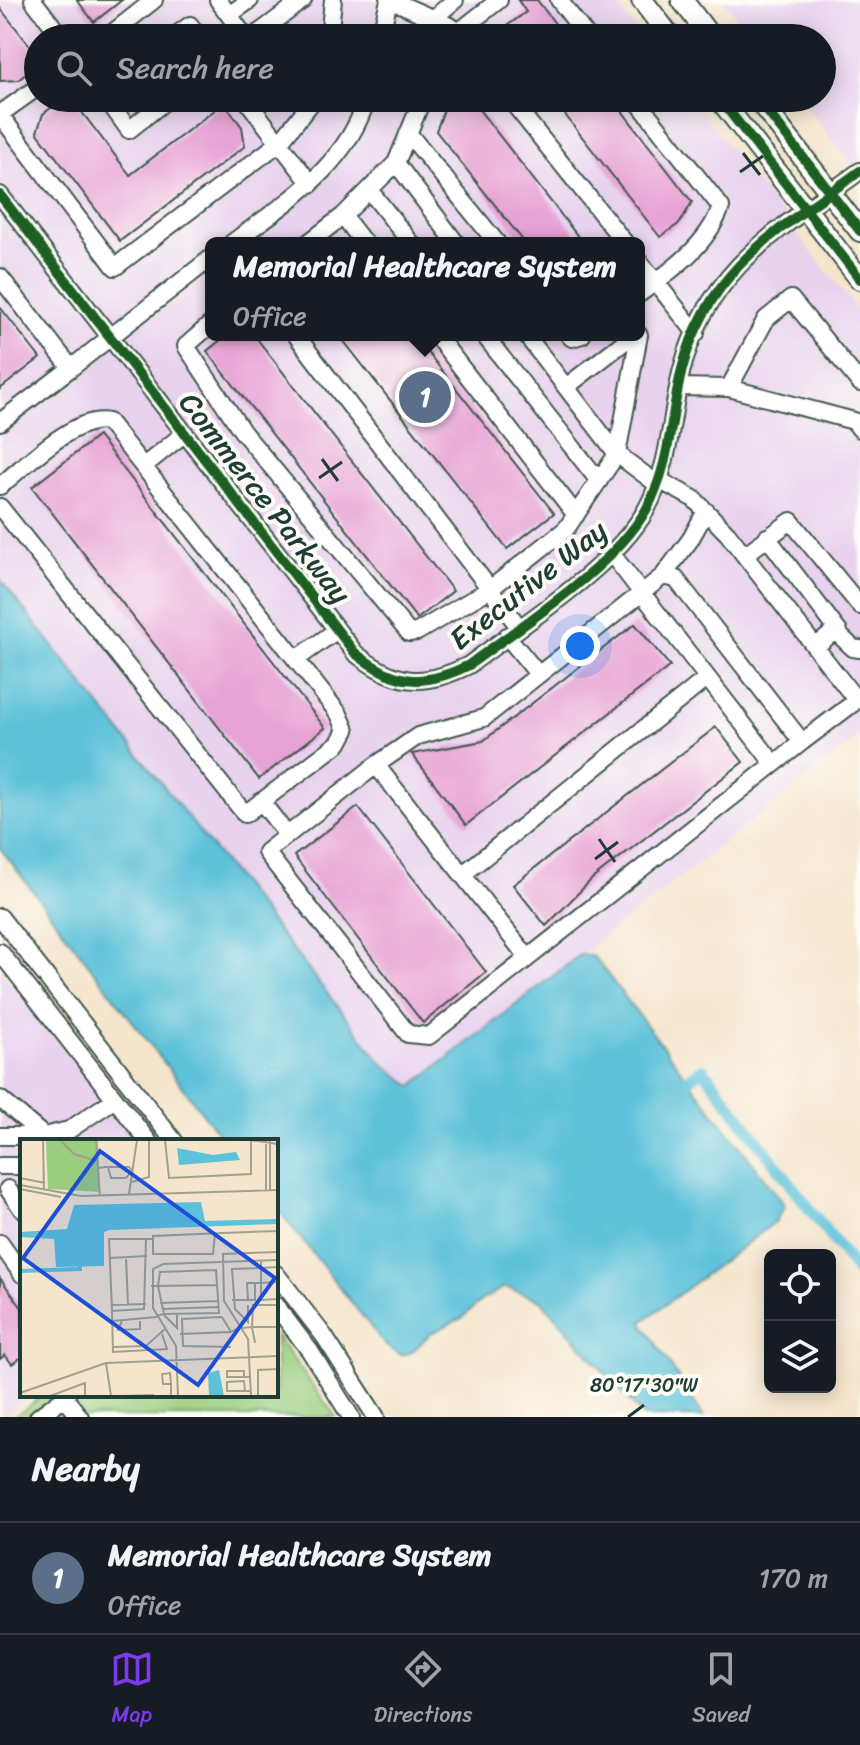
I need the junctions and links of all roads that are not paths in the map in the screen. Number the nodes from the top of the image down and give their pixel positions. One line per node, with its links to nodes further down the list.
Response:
1 (33, 0): 15 (street)
2 (154, 0): 16 (street)
3 (218, 0): 13 (street)
4 (250, 0): 13 (street)
5 (303, 0): 18 (street)
6 (333, 0): 19 (street)
7 (390, 0): 14 (street); 20 (street)
8 (455, 0): 14 (street)
9 (499, 0): 22 (street)
10 (559, 0): 23 (street)
11 (642, 0): 24 (main road)
12 (682, 0): 25 (main road)
13 (229, 15): 17 (street)
14 (435, 17): 21 (street)
15 (51, 24)
16 (124, 24)
17 (237, 24)
18 (269, 24)
19 (330, 24)
20 (384, 24)
21 (443, 24)
22 (467, 24)
23 (577, 24)
24 (660, 24)
25 (700, 24)
26 (24, 97): 37 (street)
27 (116, 112): 28 (street)
28 (152, 112)
29 (256, 112): 39 (street)
30 (302, 112): 39 (street)
31 (360, 112): 42 (street)
32 (417, 112): 38 (street)
33 (520, 112): 55 (street)
34 (646, 112): 60 (street)
35 (730, 112): 46 (main road)
36 (768, 112): 44 (main road)
37 (0, 114): 39 (street)
38 (408, 133): 40 (street); 54 (street)
39 (279, 143): 42 (street)
40 (396, 163): 43 (street); 53 (street)
41 (860, 171): 44 (street, Executive Way)
42 (311, 184): 49 (street)
43 (370, 191): 47 (street); 52 (street)
44 (830, 192): 46 (street, Executive Way); 48 (main road)
45 (0, 195): 64 (street, Commerce Parkway)
46 (806, 209): 59 (main road); 63 (street, Executive Way)
47 (343, 216): 50 (street); 51 (street)
48 (860, 231)
49 (240, 237)
50 (316, 237)
51 (359, 237)
52 (406, 237)
53 (452, 237)
54 (492, 237)
55 (620, 237)
56 (205, 263): 64 (street)
57 (645, 268): 60 (street)
58 (0, 277): 71 (street)
59 (860, 279)
60 (656, 282): 61 (street); 63 (street)
61 (645, 290)
62 (205, 329): 91 (street)
63 (696, 333): 74 (street, Executive Way)
64 (110, 337): 71 (street); 78 (street, Commerce Parkway)
65 (301, 341): 91 (street)
66 (441, 341): 86 (street)
67 (489, 341): 81 (street)
68 (531, 341): 73 (street)
69 (625, 341): 73 (street)
70 (638, 341): 79 (street)
71 (71, 368): 76 (street)
72 (860, 383): 75 (street)
73 (566, 387): 79 (street)
74 (679, 387): 75 (street); 82 (street, Executive Way)
75 (729, 388): 77 (street)
76 (0, 422)
77 (860, 429)
78 (185, 433): 80 (street); 94 (street, Commerce Parkway)
79 (617, 454): 81 (street); 82 (street)
80 (145, 465): 83 (street); 99 (street)
81 (599, 481): 86 (street)
82 (658, 482): 85 (street); 88 (street, Executive Way)
83 (0, 486)
84 (0, 507): 107 (street)
85 (706, 511): 89 (street); 90 (street)
86 (576, 515): 91 (street)
87 (767, 537): 89 (street); 93 (street); 96 (street)
88 (611, 553): 92 (street); 95 (street, Executive Way)
89 (744, 555): 97 (street)
90 (663, 576): 92 (street); 104 (street)
91 (490, 589): 95 (street)
92 (641, 592): 100 (street); 102 (street)
93 (860, 606)
94 (337, 630): 99 (street); 101 (street, Commerce Parkway)
95 (513, 631): 100 (street); 101 (street, Executive Way)
96 (839, 632): 97 (street); 98 (street)
97 (815, 647): 103 (street)
98 (860, 649)
99 (298, 658): 107 (street)
100 (538, 674): 106 (street)
101 (392, 677)
102 (707, 678): 105 (street); 109 (street)
103 (858, 700): 104 (street)
104 (802, 742): 105 (street)
105 (774, 764): 112 (street)
106 (376, 765): 108 (street); 109 (street)
107 (261, 801): 108 (street)
108 (287, 835): 112 (street)
109 (462, 875): 112 (street)
110 (0, 917): 118 (street)
111 (0, 952): 114 (street)
112 (528, 958)
113 (0, 1099): 116 (street)
114 (115, 1099): 116 (street); 117 (street)
115 (0, 1136): 116 (street)
116 (44, 1136)
117 (146, 1139)
118 (172, 1139)
119 (8, 1189): 120 (street)
120 (20, 1206)
121 (0, 1243): 122 (street)
122 (20, 1271)
123 (278, 1277): 130 (street)
124 (278, 1309): 129 (street)
125 (64, 1397): 127 (street)
126 (66, 1397): 128 (street)
127 (38, 1417)
128 (80, 1417)
129 (351, 1417)
130 (376, 1417)

